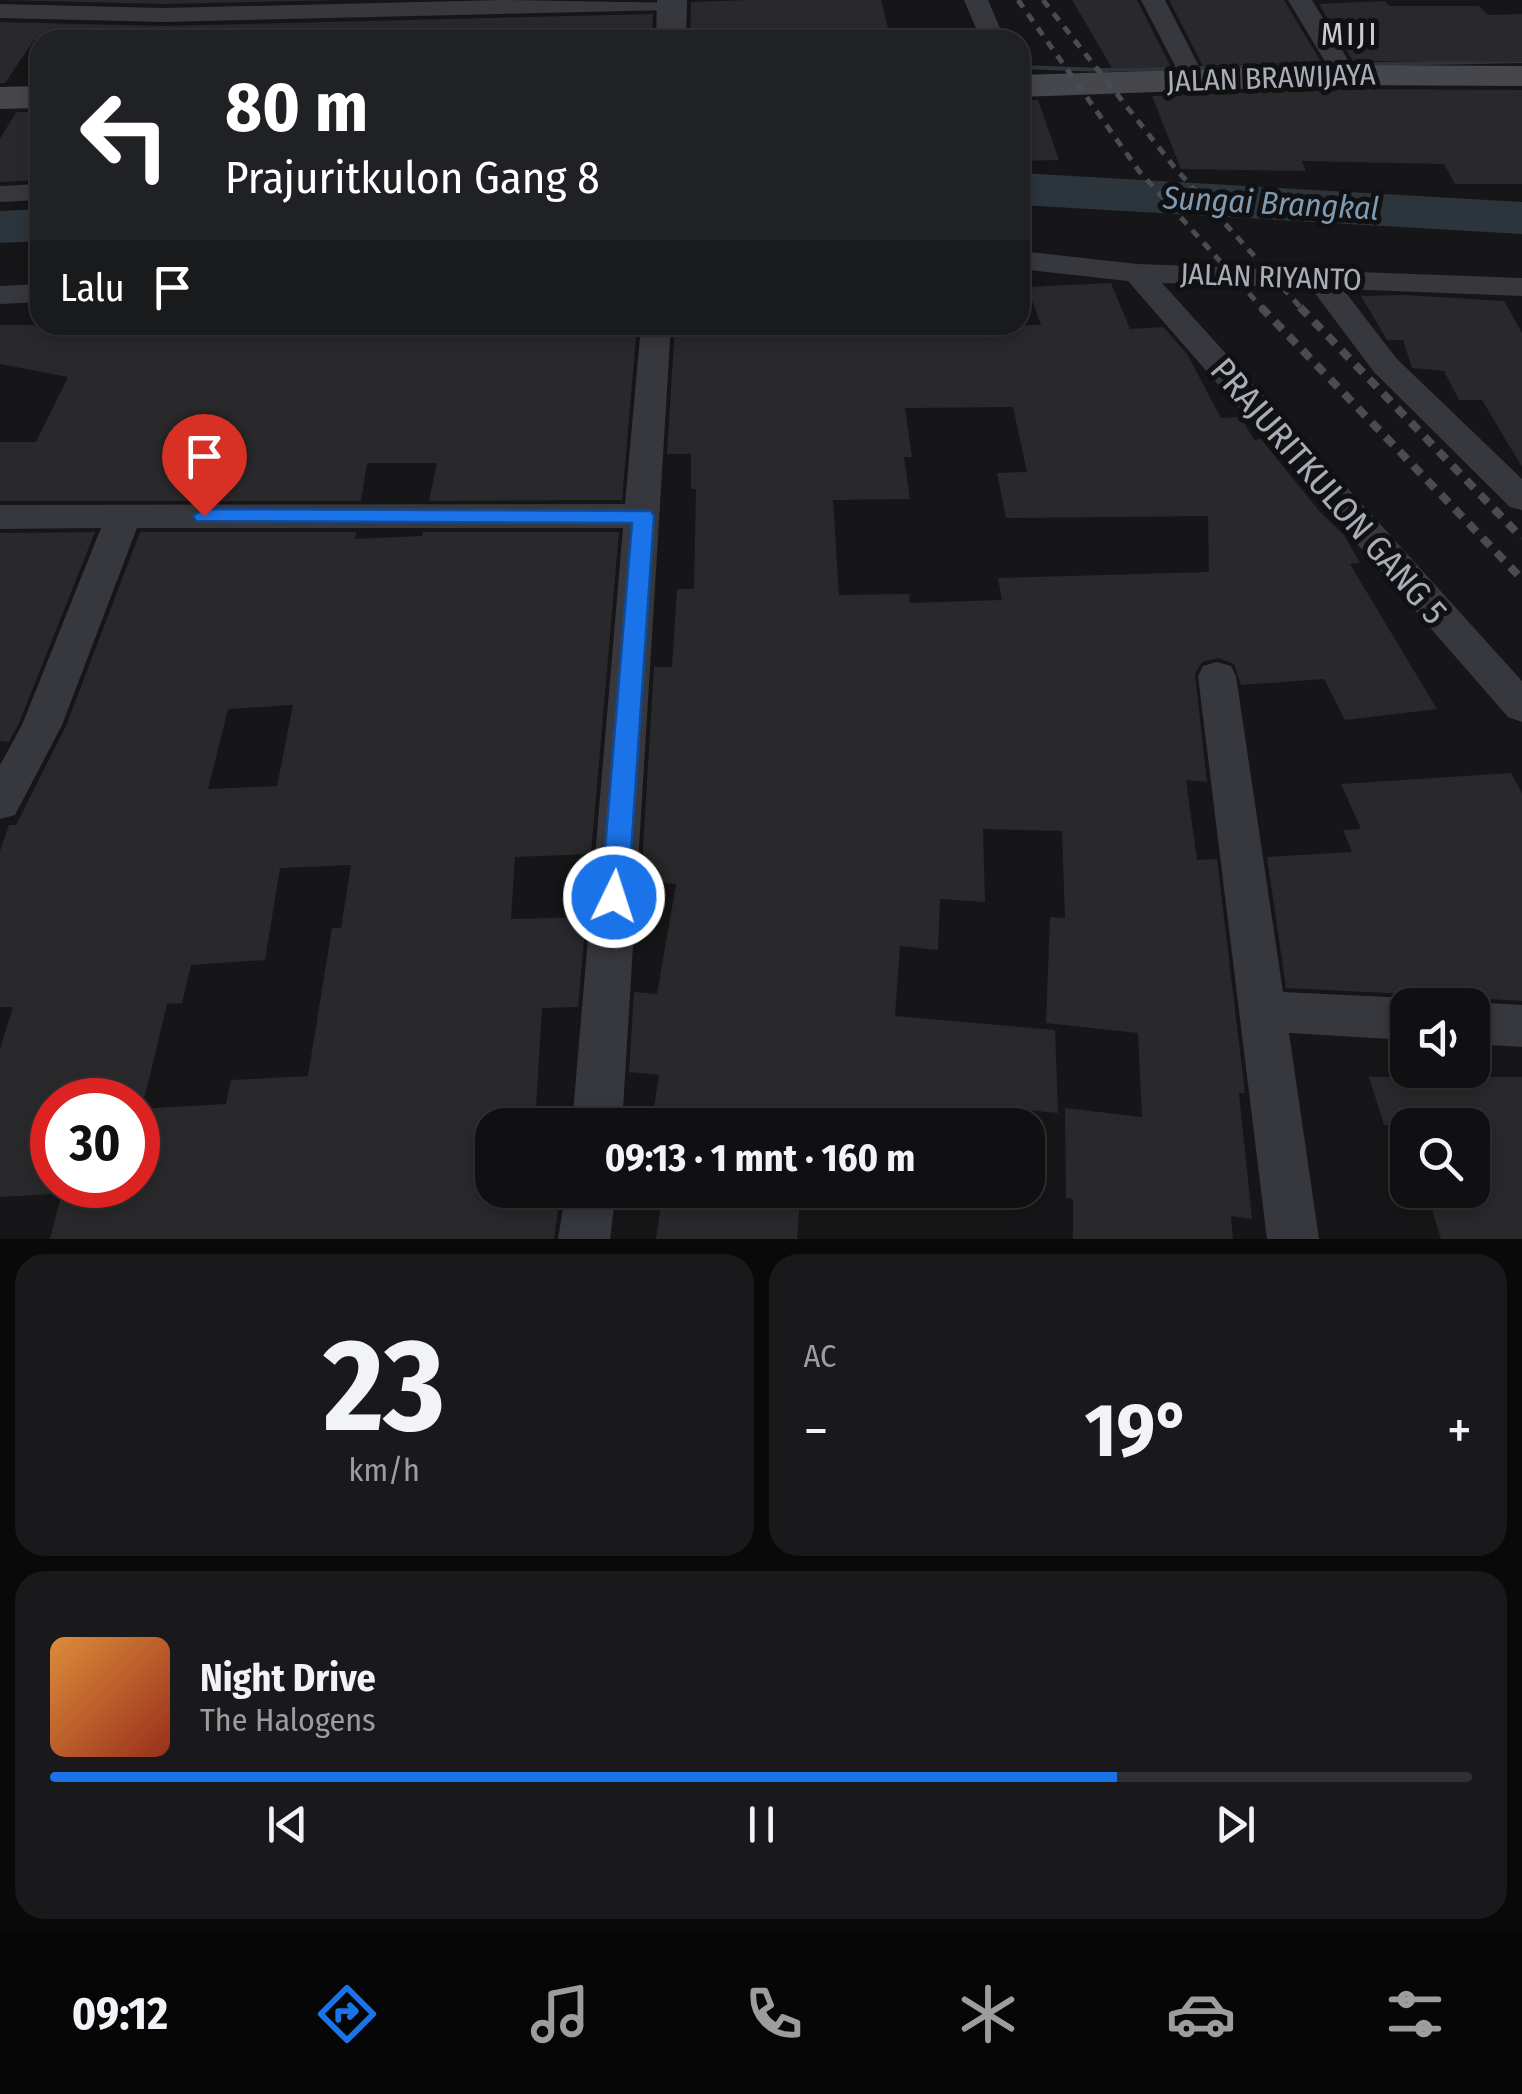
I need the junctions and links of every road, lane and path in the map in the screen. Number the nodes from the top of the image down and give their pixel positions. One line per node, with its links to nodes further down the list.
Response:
1 (976, 0): 7 (street)
2 (1154, 0): 9 (street)
3 (1300, 0): 8 (street)
4 (672, 2): 5 (street); 6 (street)
5 (0, 11)
6 (671, 30)
7 (989, 30)
8 (1339, 65): 9 (main road, JALAN BRAWIJAYA); 10 (main road, JALAN BRAWIJAYA)
9 (1190, 71): 11 (main road, JALAN BRAWIJAYA)
10 (1522, 76)
11 (1030, 85)
12 (0, 98): 13 (main road)
13 (30, 98)
14 (30, 192): 15 (street)
15 (0, 194)
16 (1030, 261): 17 (street, JALAN RIYANTO)
17 (1137, 273): 18 (street, JALAN RIYANTO); 28 (street, PRAJURITKULON GANG 5)
18 (1318, 278): 19 (street, JALAN RIYANTO); 23 (street)
19 (1522, 288)
20 (30, 294): 21 (street)
21 (0, 295)
22 (655, 335): 25 (street)
23 (1522, 499)
24 (124, 516): 25 (street); 26 (street); 29 (street)
25 (643, 516): 34 (street)
26 (0, 517)
27 (1217, 676): 30 (street)
28 (1522, 707)
29 (0, 803)
30 (1260, 1011): 31 (street); 37 (street)
31 (1390, 1018)
32 (1490, 1024): 33 (street)
33 (1522, 1026)
34 (598, 1108)
35 (588, 1208): 36 (street)
36 (584, 1239)
37 (1293, 1239)

